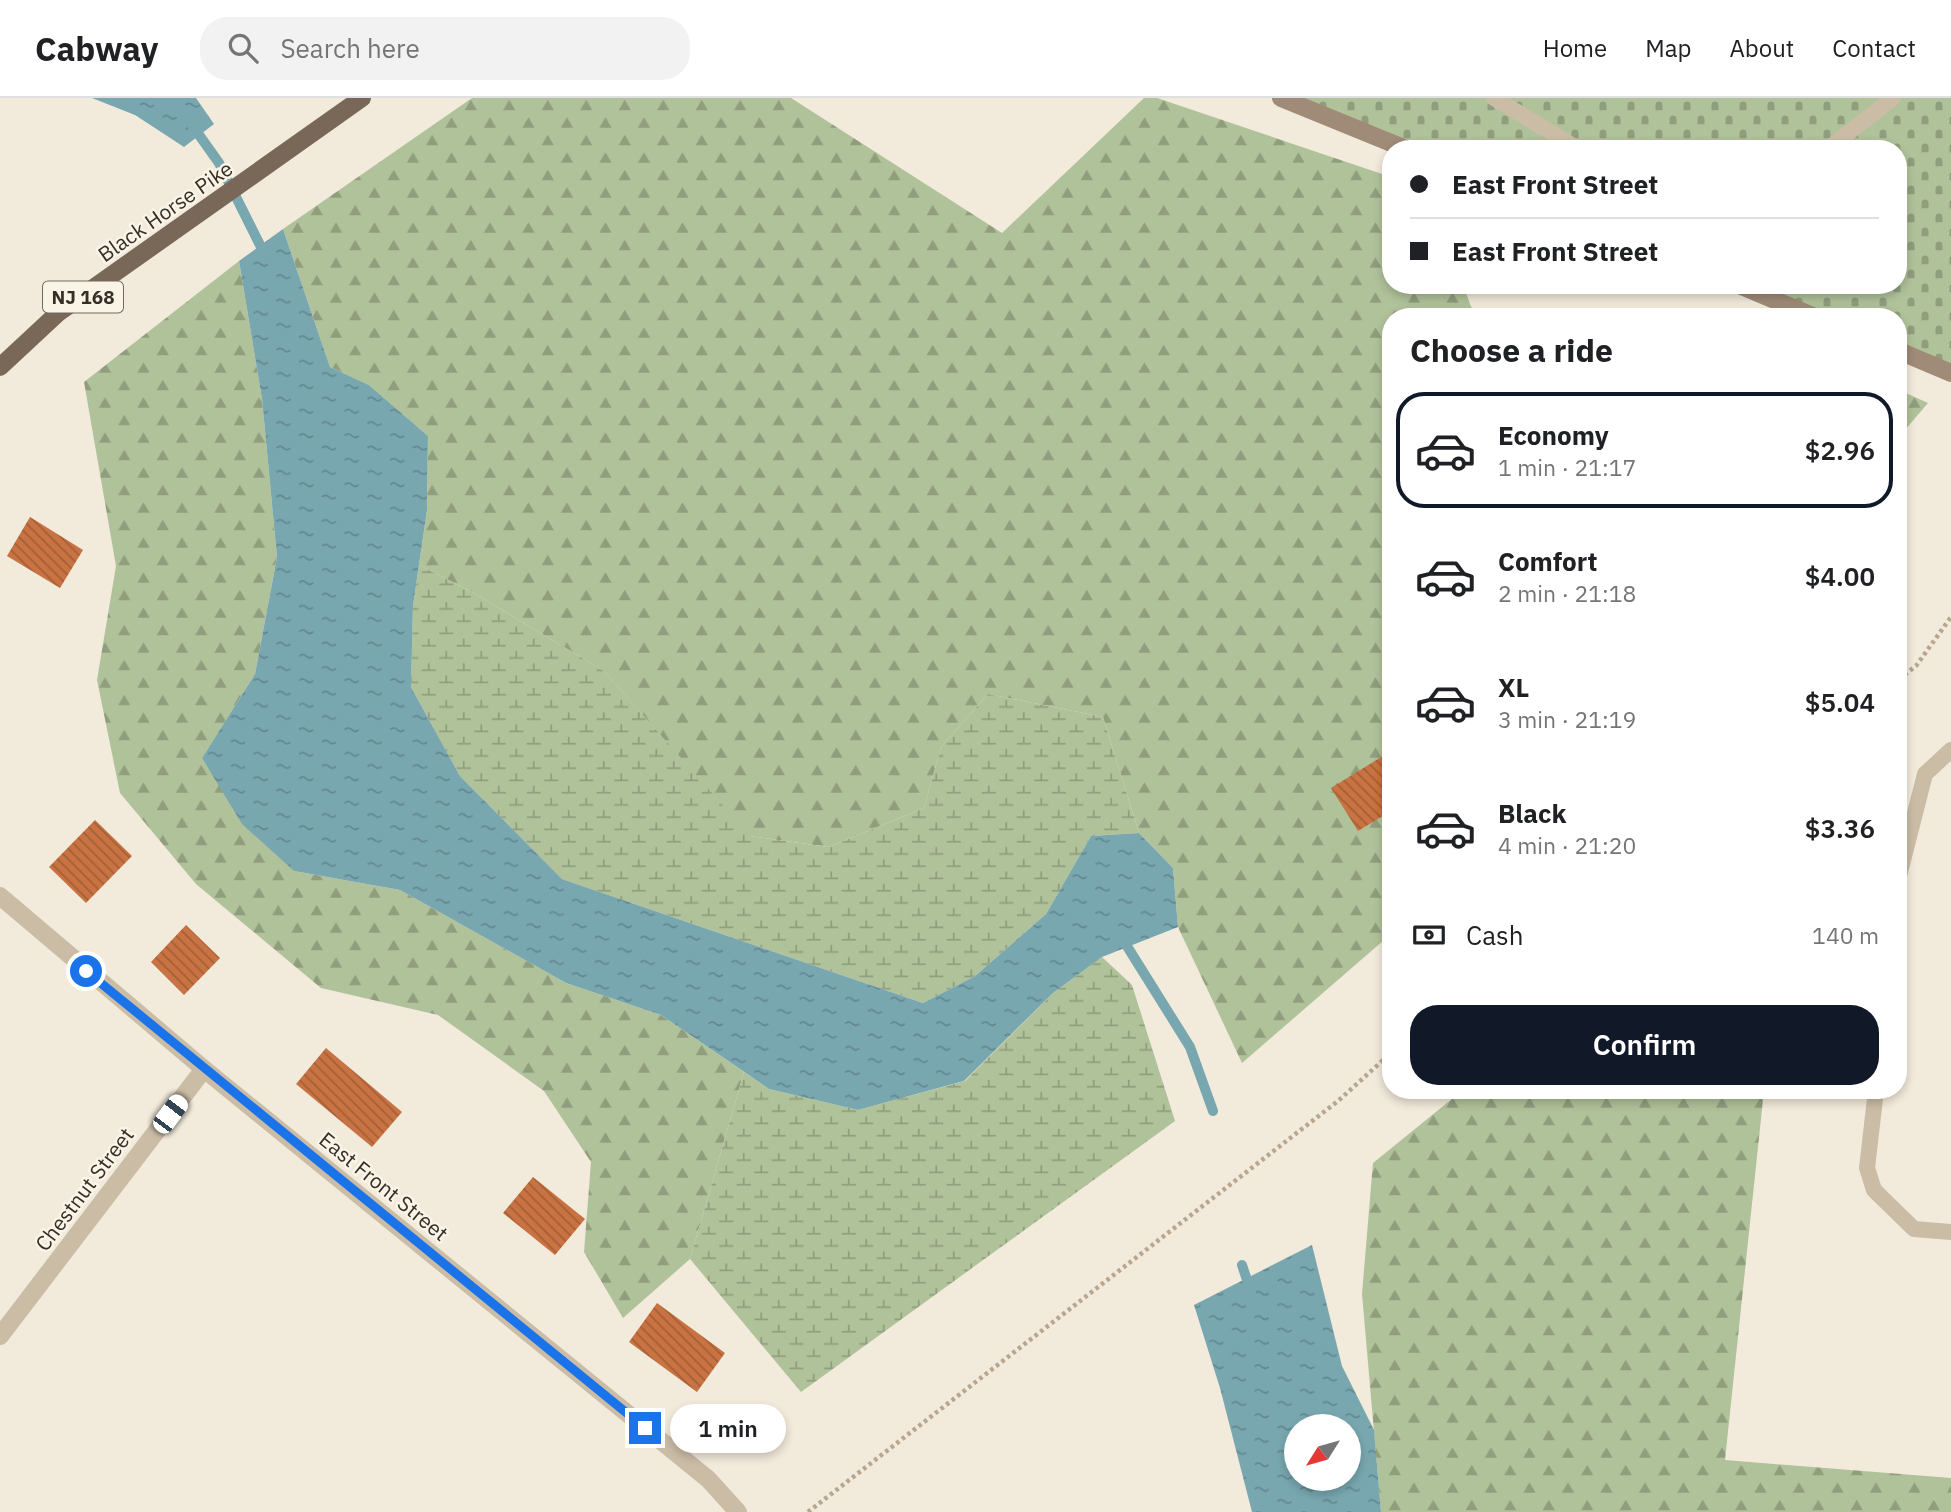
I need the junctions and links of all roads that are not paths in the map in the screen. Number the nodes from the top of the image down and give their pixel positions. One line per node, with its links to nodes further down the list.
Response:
1 (362, 98): 11 (main road, Black Horse Pike / NJ 168)
2 (1281, 98): 5 (main road)
3 (1494, 98): 6 (lane)
4 (1893, 98): 7 (lane)
5 (1384, 140)
6 (1561, 140)
7 (1839, 140)
8 (1760, 294): 9 (main road)
9 (1794, 308)
10 (1907, 354): 12 (main road)
11 (0, 368)
12 (1951, 373)
13 (1951, 750): 14 (lane)
14 (1907, 845)
15 (0, 896): 16 (street, East Front Street)
16 (204, 1069): 19 (street, Chestnut Street); 20 (street, East Front Street)
17 (1875, 1099): 18 (lane)
18 (1951, 1232)
19 (0, 1336)
20 (738, 1512)

